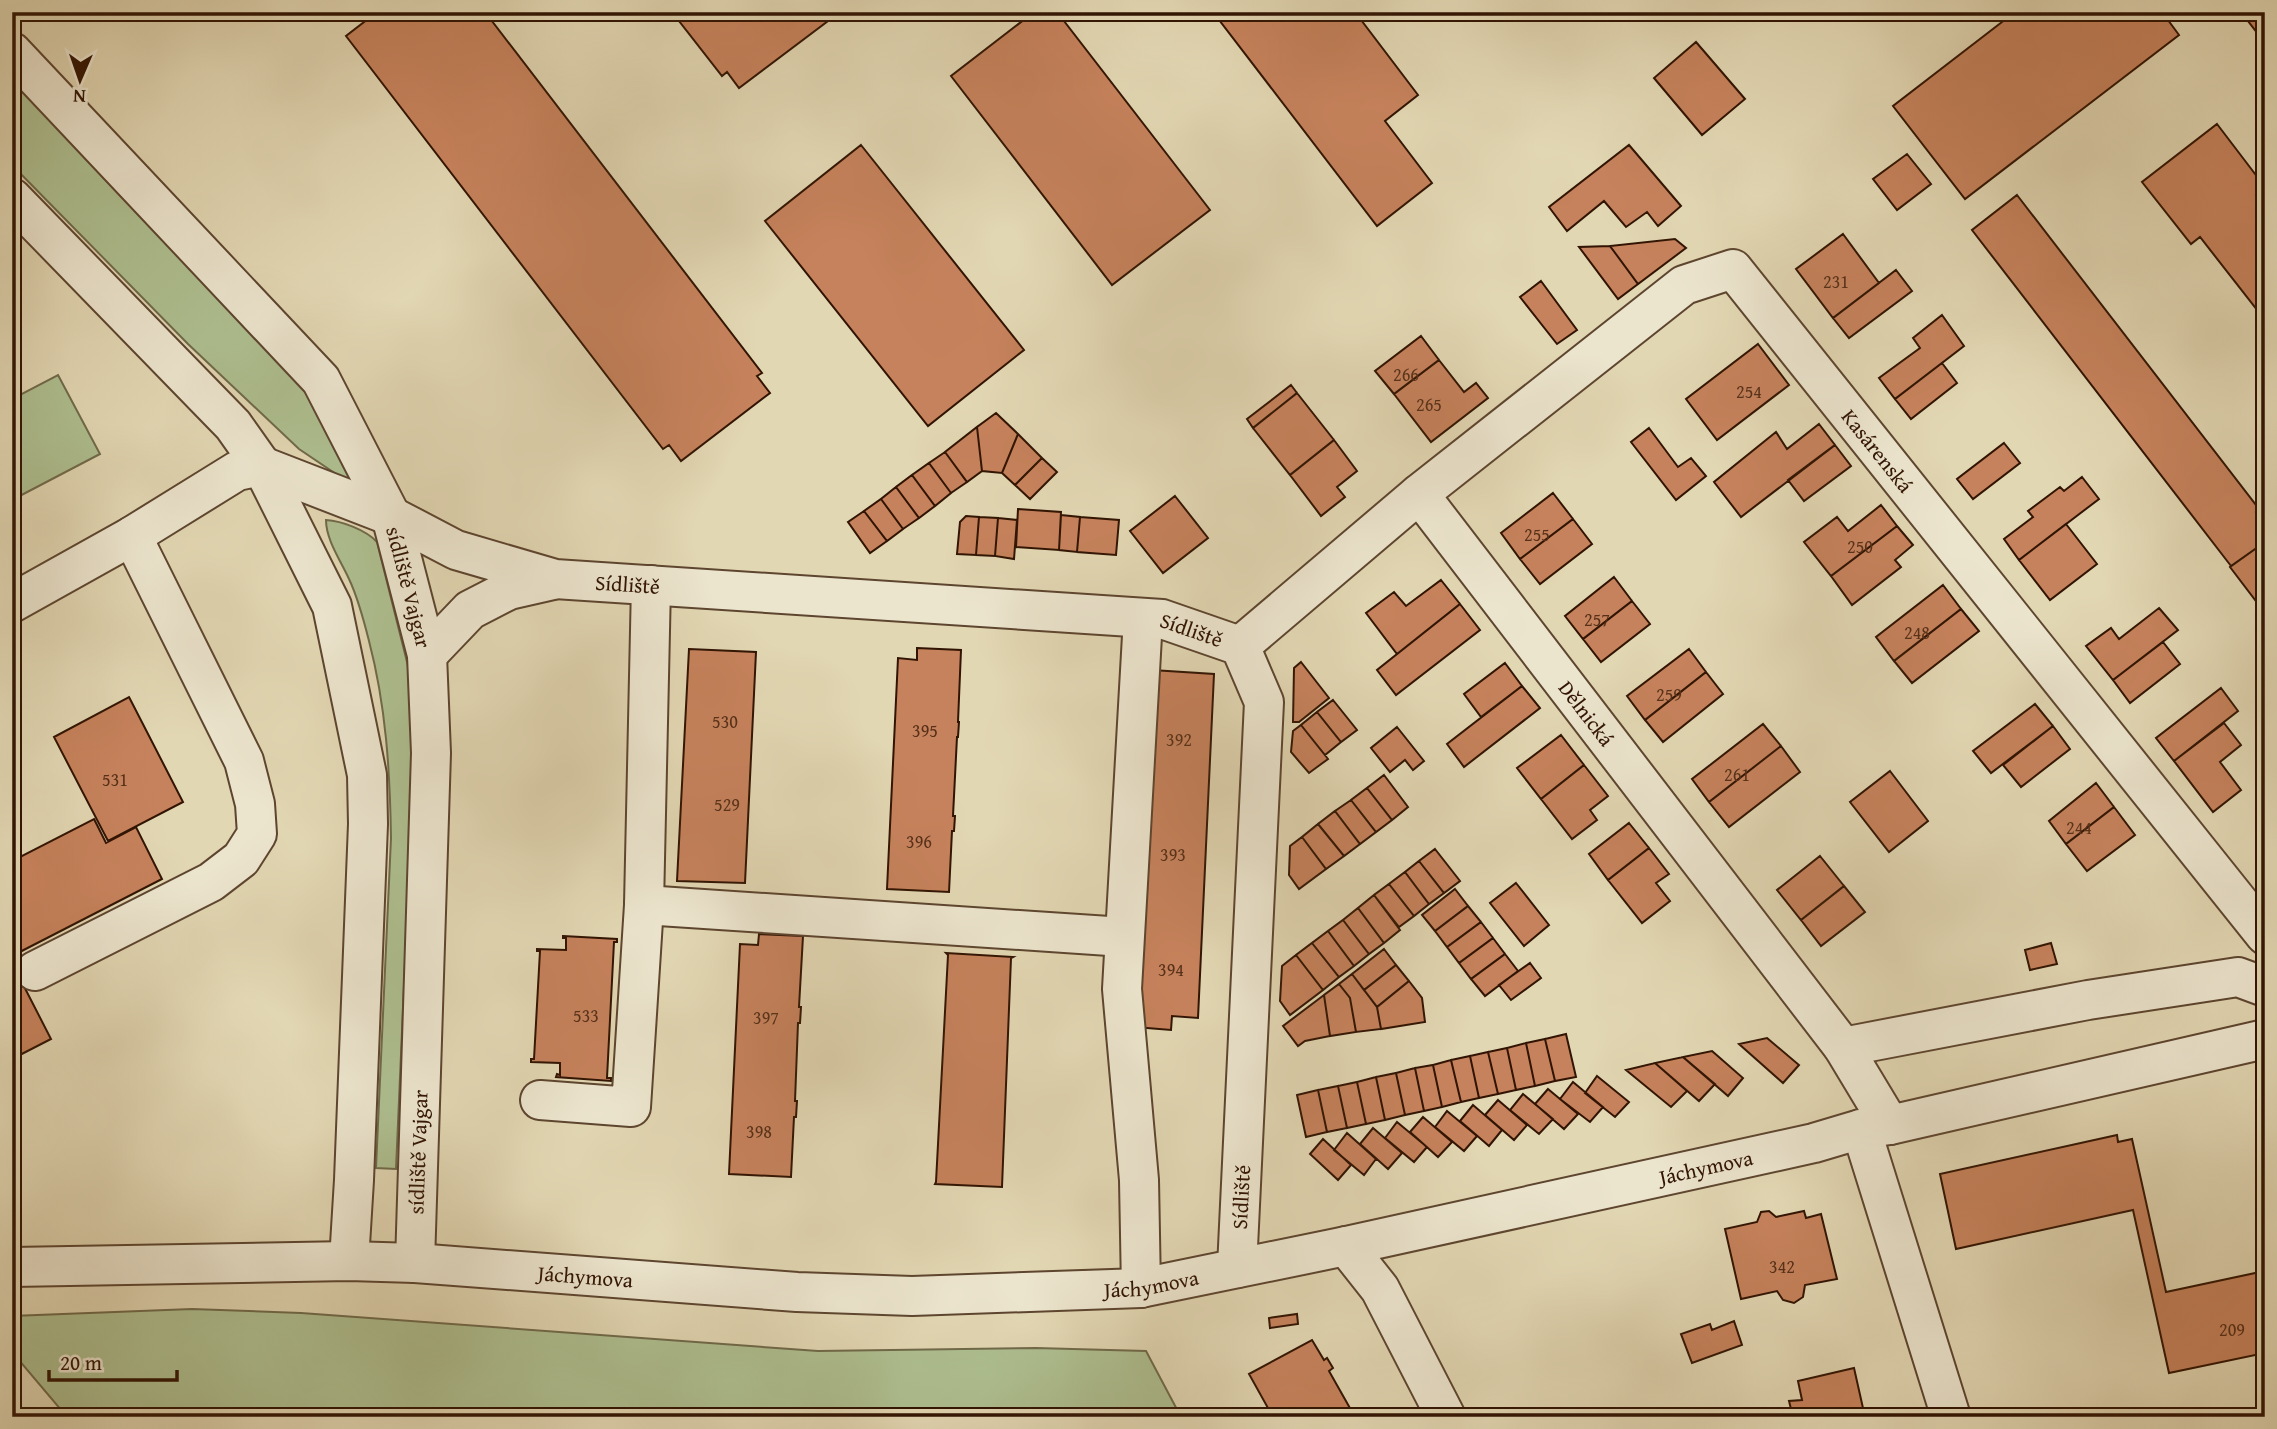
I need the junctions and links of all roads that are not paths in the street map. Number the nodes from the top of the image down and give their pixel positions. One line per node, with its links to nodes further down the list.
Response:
1 (12, 52): 5 (street, sídliště Vajgar)
2 (12, 198): 3 (street)
3 (262, 466): 5 (street); 6 (street); 23 (street)
4 (1419, 494): 11 (street); 14 (street, Kasárenská); 19 (street, Dělnická)
5 (391, 516): 7 (street); 12 (street, sídliště Vajgar)
6 (132, 536): 9 (street); 16 (street)
7 (555, 579): 8 (street, Sídliště); 12 (street)
8 (651, 585): 10 (street, Sídliště); 13 (street)
9 (12, 603)
10 (1143, 618): 11 (street, Sídliště); 15 (street)
11 (1240, 646): 26 (street, Sídliště)
12 (426, 655): 24 (street, sídliště Vajgar)
13 (644, 905): 15 (street); 20 (street)
14 (2265, 935)
15 (1124, 937): 27 (street)
16 (35, 971)
17 (2265, 987): 19 (street)
18 (2265, 1039): 21 (street, Jáchymova)
19 (1843, 1047): 21 (street, Dělnická)
20 (540, 1100)
21 (1876, 1127): 22 (street, Jáchymova); 29 (street, Dělnická)
22 (1346, 1246): 26 (street, Jáchymova); 28 (street)
23 (349, 1261): 24 (street, Jáchymova); 25 (street, Jáchymova)
24 (415, 1263): 27 (street, Jáchymova)
25 (12, 1267)
26 (1237, 1268): 27 (street, Jáchymova)
27 (1141, 1288)
28 (1446, 1417)
29 (1951, 1417)

